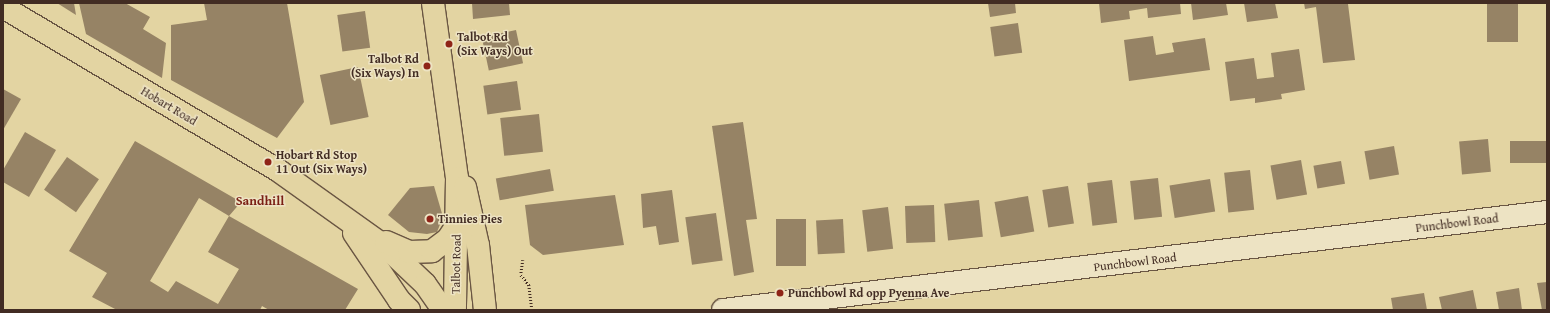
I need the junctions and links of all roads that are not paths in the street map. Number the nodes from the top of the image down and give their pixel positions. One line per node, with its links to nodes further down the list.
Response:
1 (433, 3): 3 (main road, Talbot Road)
2 (7, 7): 4 (main road, Hobart Road)
3 (454, 146): 6 (main road, Talbot Road); 12 (main road, Talbot Road)
4 (332, 208): 7 (main road, Hobart Road); 9 (main road, Hobart Road)
5 (1547, 212): 8 (street, Punchbowl Road)
6 (457, 226): 7 (main road); 11 (main road, Talbot Road)
7 (366, 234): 10 (main road, Hobart Road)
8 (820, 304): 13 (street, Punchbowl Road)
9 (404, 307)
10 (443, 310)
11 (455, 310)
12 (485, 310)
13 (727, 310)

